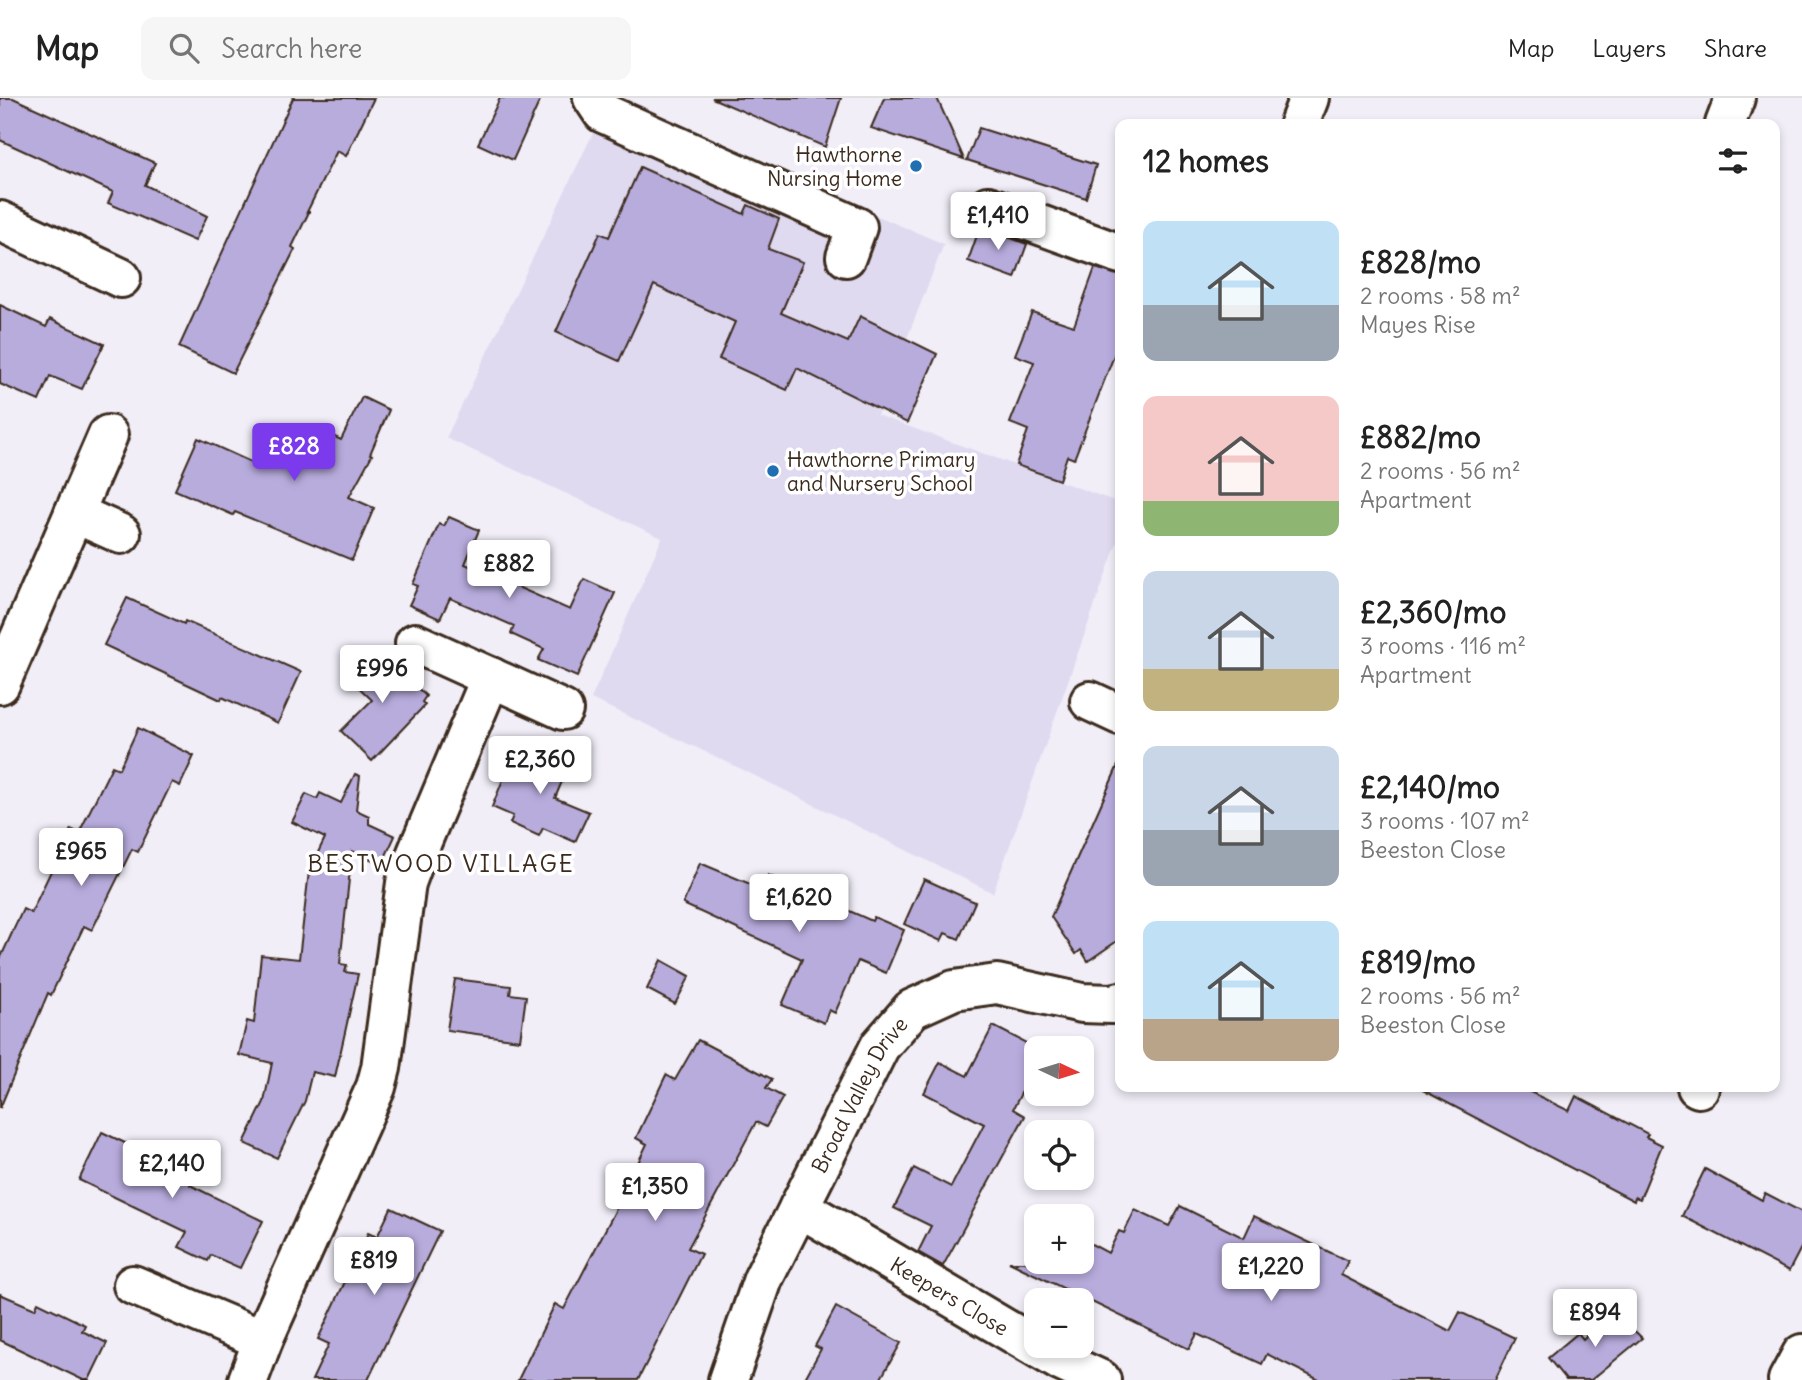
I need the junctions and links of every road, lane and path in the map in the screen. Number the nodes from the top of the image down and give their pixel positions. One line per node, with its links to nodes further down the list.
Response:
1 (593, 98): 9 (street)
2 (1309, 98): 4 (street)
3 (1735, 98): 5 (street)
4 (1301, 119)
5 (1727, 119)
6 (988, 206): 8 (street)
7 (0, 221): 10 (street)
8 (1115, 252)
9 (846, 257)
10 (121, 278)
11 (108, 435): 12 (street)
12 (74, 513): 13 (street); 16 (street)
13 (121, 534)
14 (415, 643): 15 (street)
15 (491, 677): 17 (street); 21 (street)
16 (0, 684)
17 (563, 710)
18 (1115, 1003): 19 (street, Broad Valley Drive)
19 (799, 1207): 24 (street, Broad Valley Drive); 25 (street, Keepers Close)
20 (133, 1285): 21 (street)
21 (263, 1340): 23 (street)
22 (1802, 1354): 26 (street)
23 (248, 1380)
24 (728, 1380)
25 (1101, 1380)
26 (1788, 1380)

